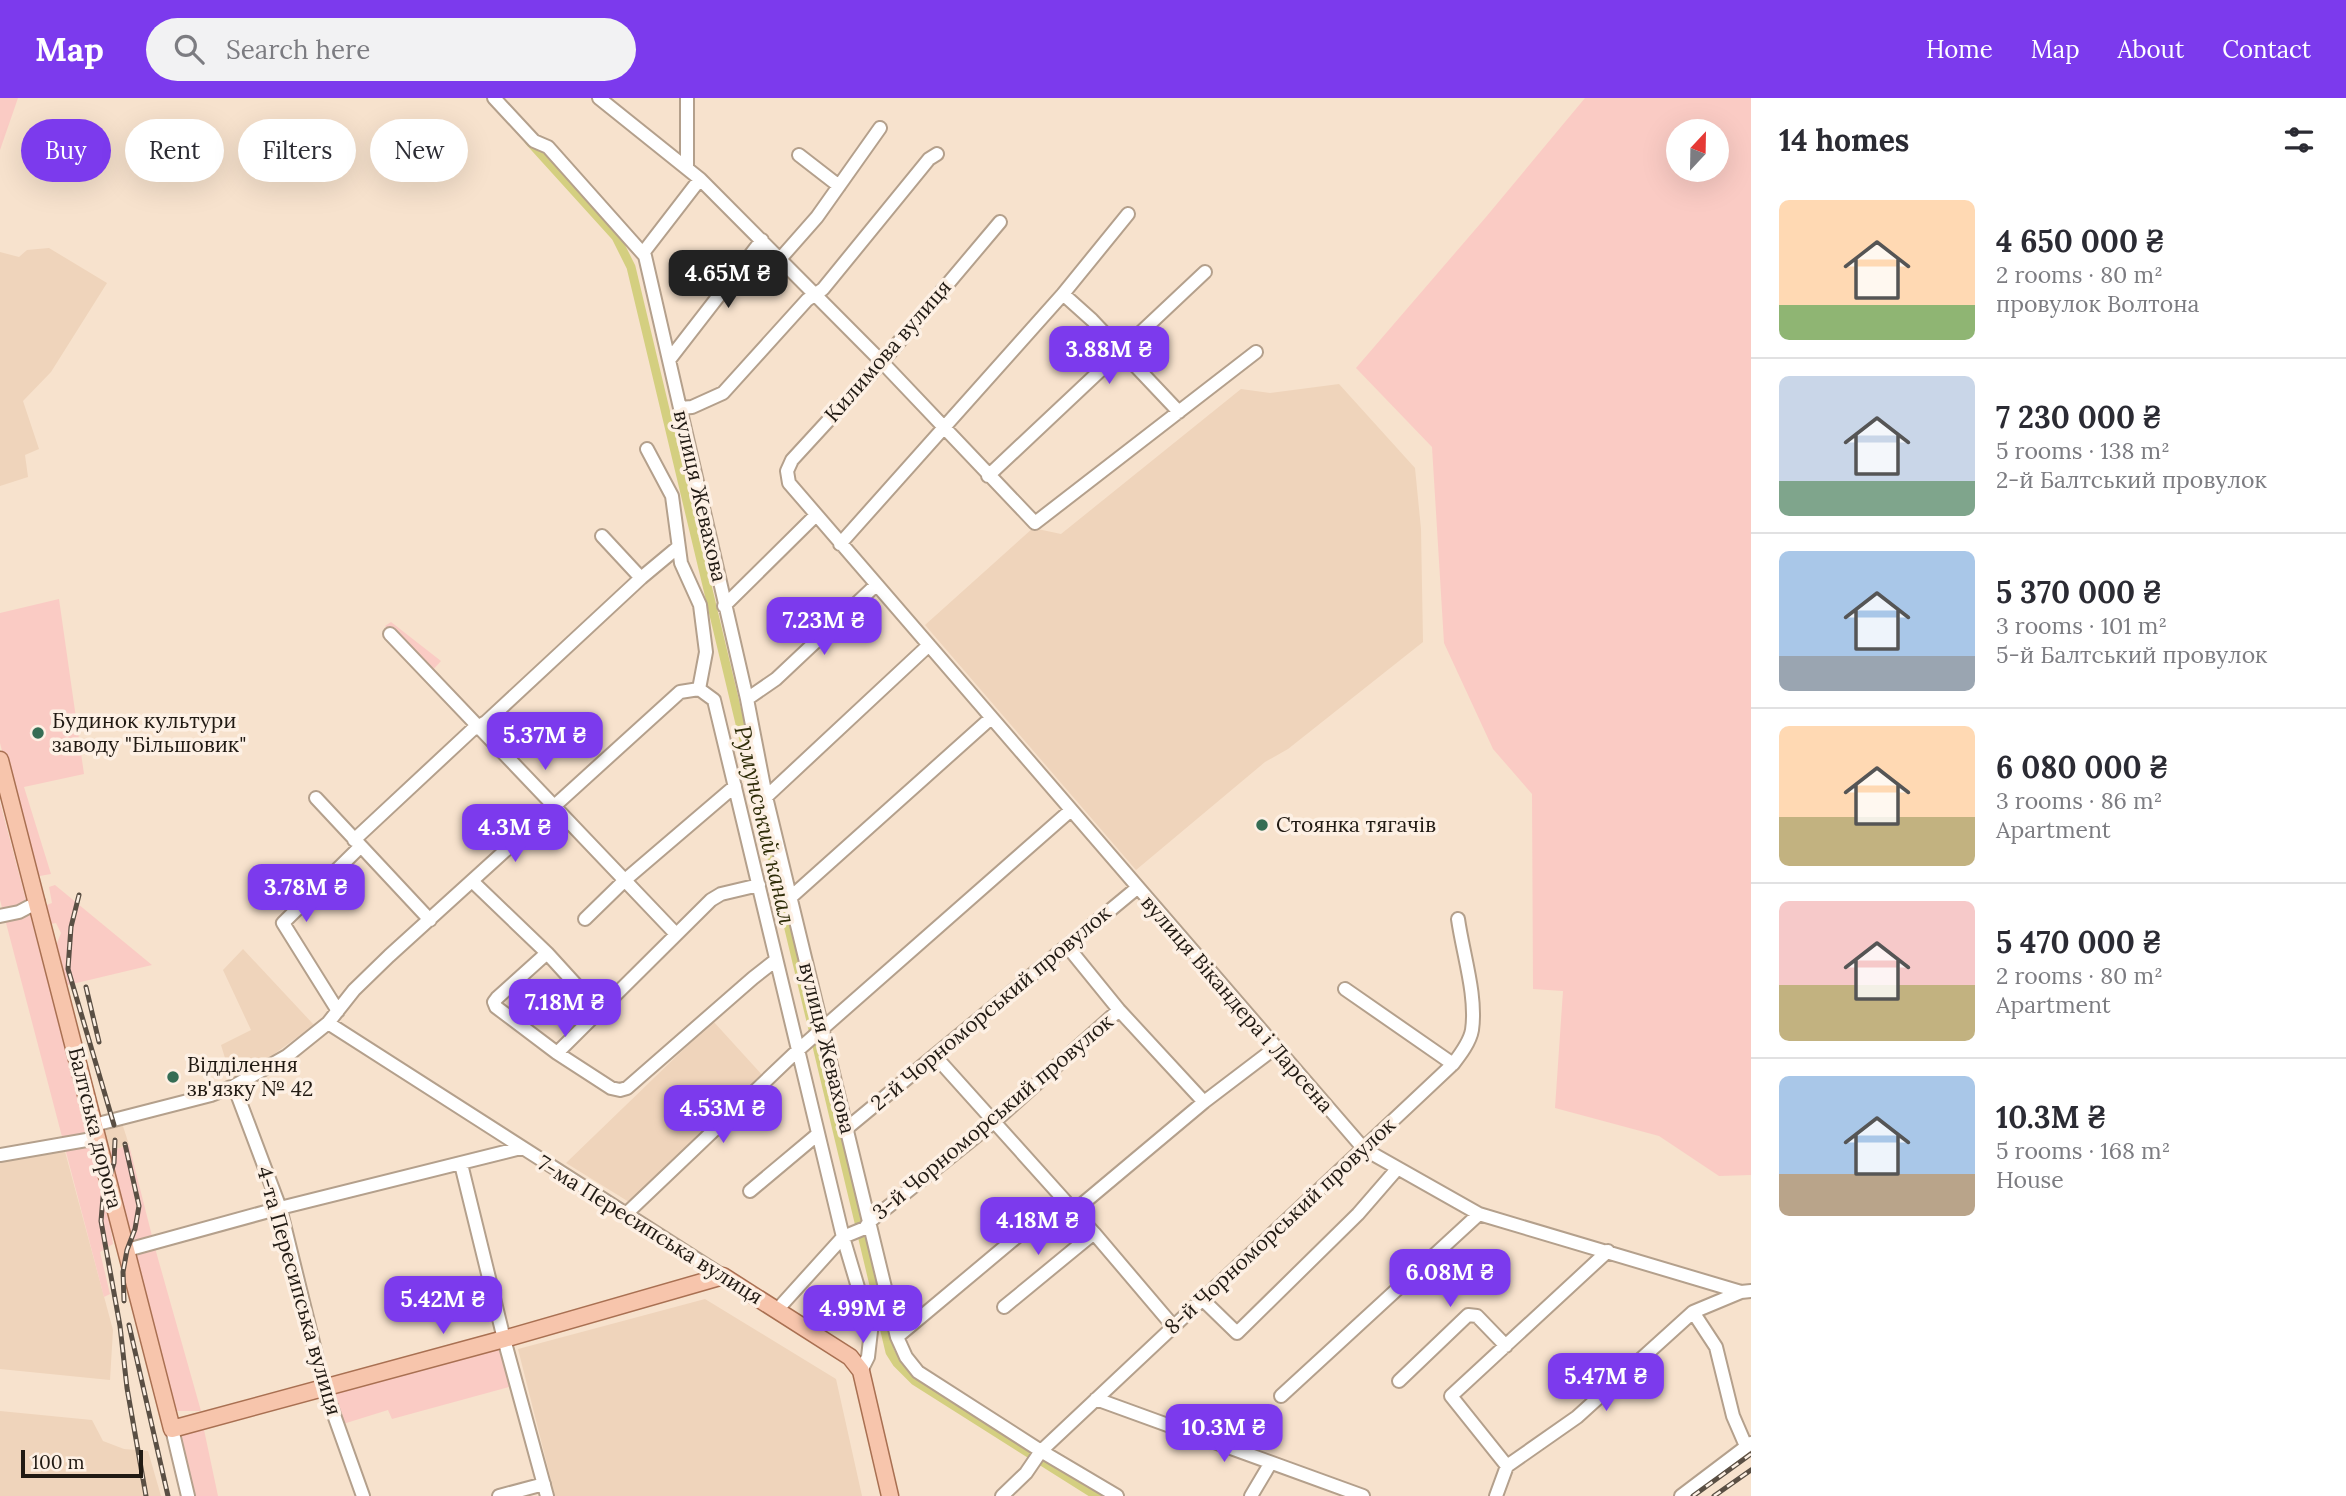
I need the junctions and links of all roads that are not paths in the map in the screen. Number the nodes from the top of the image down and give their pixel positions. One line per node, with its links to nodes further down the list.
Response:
1 (494, 98): 13 (street, вулиця Жевахова)
2 (599, 98): 7 (street)
3 (687, 98): 7 (street)
4 (880, 128): 9 (street)
5 (937, 154): 17 (street)
6 (799, 155): 9 (street)
7 (687, 167): 8 (street)
8 (700, 179): 12 (street); 13 (street)
9 (839, 186): 14 (street)
10 (1128, 214): 16 (street)
11 (1000, 222): 21 (street, Килимова вулиця)
12 (762, 240): 14 (street); 20 (street)
13 (643, 253): 20 (street, вулиця Жевахова)
14 (780, 259): 17 (street)
15 (1205, 272): 18 (street)
16 (1063, 294): 18 (street); 24 (street)
17 (816, 295): 21 (street); 22 (street)
18 (1122, 351): 23 (street); 26 (street)
19 (1256, 352): 23 (street)
20 (669, 360): 22 (street, вулиця Жевахова)
21 (882, 362): 24 (street); 27 (street, Килимова вулиця)
22 (680, 408): 34 (street, вулиця Жевахова)
23 (1179, 412): 26 (street)
24 (944, 429): 26 (street); 30 (street)
25 (647, 449): 31 (street)
26 (988, 476)
27 (789, 483): 28 (street, вулиця Вікандера і Ларсена)
28 (815, 516): 30 (street, вулиця Вікандера і Ларсена); 34 (street)
29 (602, 536): 32 (street)
30 (840, 544): 33 (street, вулиця Вікандера і Ларсена)
31 (677, 548): 32 (street); 37 (street)
32 (641, 578): 40 (street)
33 (876, 584): 36 (street, вулиця Вікандера і Ларсена); 38 (street)
34 (724, 606): 38 (street, вулиця Жевахова)
35 (390, 634): 40 (street)
36 (929, 645): 39 (street, вулиця Вікандера і Ларсена); 43 (street)
37 (699, 689): 42 (street); 45 (street)
38 (747, 699): 43 (street, вулиця Жевахова)
39 (991, 718): 46 (street, вулиця Вікандера і Ларсена); 52 (street)
40 (478, 726): 45 (street); 47 (street)
41 (0, 760): 53 (main road, Балтська дорога)
42 (735, 786): 48 (street); 50 (street)
43 (765, 797): 52 (street, вулиця Жевахова)
44 (316, 798): 47 (street)
45 (555, 806): 48 (street); 49 (street)
46 (1071, 810): 51 (street, вулиця Вікандера і Ларсена); 67 (street)
47 (357, 843): 57 (street); 65 (street)
48 (625, 880): 55 (street); 58 (street)
49 (471, 881): 57 (street); 60 (street)
50 (759, 884): 58 (street); 61 (street)
51 (1137, 888): 59 (street, 2-й Чорноморський провулок); 68 (street, вулиця Вікандера і Ларсена)
52 (791, 897): 67 (street, вулиця Жевахова)
53 (38, 902): 54 (street); 77 (main road, Балтська дорога)
54 (0, 916)
55 (584, 919)
56 (1458, 919): 72 (street, 8-й Чорноморський провулок)
57 (430, 920): 65 (street)
58 (675, 933): 63 (street)
59 (1067, 946): 64 (street); 71 (street, 2-й Чорноморський провулок)
60 (547, 953): 63 (street); 70 (street)
61 (776, 960): 69 (street); 70 (street)
62 (1345, 989): 72 (street)
63 (599, 1010): 70 (street)
64 (1119, 1010): 74 (street); 75 (street, 3-й Чорноморський провулок)
65 (338, 1011): 66 (street)
66 (328, 1023): 73 (street); 79 (street, 7-ма Пересипська вулиця)
67 (819, 1032): 69 (street); 76 (street, вулиця Жевахова)
68 (1275, 1048): 74 (street); 80 (street, вулиця Вікандера і Ларсена)
69 (799, 1049): 78 (street); 88 (street)
70 (556, 1053)
71 (934, 1056): 75 (street); 76 (street, 2-й Чорноморський провулок)
72 (1453, 1065): 80 (street, 8-й Чорноморський провулок)
73 (234, 1086): 77 (street); 86 (street, 4-та Пересипська вулиця)
74 (1204, 1102): 87 (street)
75 (994, 1122): 85 (street); 90 (street, 3-й Чорноморський провулок)
76 (846, 1129): 90 (street, вулиця Жевахова)
77 (96, 1131): 81 (street); 93 (main road, Балтська дорога)
78 (818, 1134): 84 (street); 92 (street)
79 (521, 1148): 82 (street); 88 (street, 7-ма Пересипська вулиця)
80 (1364, 1149): 83 (street, вулиця Вікандера і Ларсена); 97 (street, 8-й Чорноморський провулок)
81 (0, 1155)
82 (461, 1164): 86 (street); 103 (street)
83 (1397, 1169): 89 (street, вулиця Вікандера і Ларсена); 97 (street)
84 (750, 1191)
85 (1062, 1199): 87 (street); 102 (street)
86 (280, 1208): 93 (street); 107 (street, 4-та Пересипська вулиця)
87 (1074, 1211): 91 (street)
88 (626, 1214): 95 (street, 7-ма Пересипська вулиця)
89 (1479, 1214): 94 (street, вулиця Вікандера і Ларсена); 108 (street)
90 (867, 1225): 92 (street, 3-й Чорноморський провулок); 102 (street, вулиця Жевахова)
91 (1094, 1233): 98 (street); 101 (street)
92 (846, 1236): 99 (street, 3-й Чорноморський провулок); 105 (street)
93 (127, 1250): 110 (main road, Балтська дорога)
94 (1608, 1251): 96 (street, вулиця Вікандера і Ларсена); 104 (street)
95 (723, 1276): 99 (main road, 7-ма Пересипська вулиця); 103 (main road)
96 (1746, 1292): 100 (street)
97 (1202, 1299): 101 (street, 8-й Чорноморський провулок)
98 (1004, 1307)
99 (777, 1310): 105 (main road, 7-ма Пересипська вулиця)
100 (1693, 1311): 111 (street); 114 (street)
101 (1173, 1326): 109 (street, 8-й Чорноморський провулок)
102 (897, 1337): 112 (street, вулиця Жевахова)
103 (504, 1339): 107 (main road); 115 (street)
104 (1506, 1346): 106 (street); 114 (street)
105 (861, 1371): 119 (main road)
106 (1399, 1381)
107 (324, 1387): 110 (main road); 117 (street, 4-та Пересипська вулиця)
108 (1280, 1396)
109 (1096, 1399): 112 (street, 8-й Чорноморський провулок); 113 (street)
110 (172, 1429): 116 (street, Балтська дорога)
111 (1749, 1444): 125 (street)
112 (1041, 1451): 120 (street, 8-й Чорноморський провулок); 121 (street)
113 (1270, 1464): 122 (street); 123 (street)
114 (1507, 1466): 124 (street)
115 (545, 1490): 118 (street)
116 (188, 1496)
117 (363, 1496)
118 (499, 1496)
119 (890, 1496)
120 (1002, 1496)
121 (1117, 1496)
122 (1251, 1496)
123 (1363, 1496)
124 (1496, 1496)
125 (1681, 1496)

